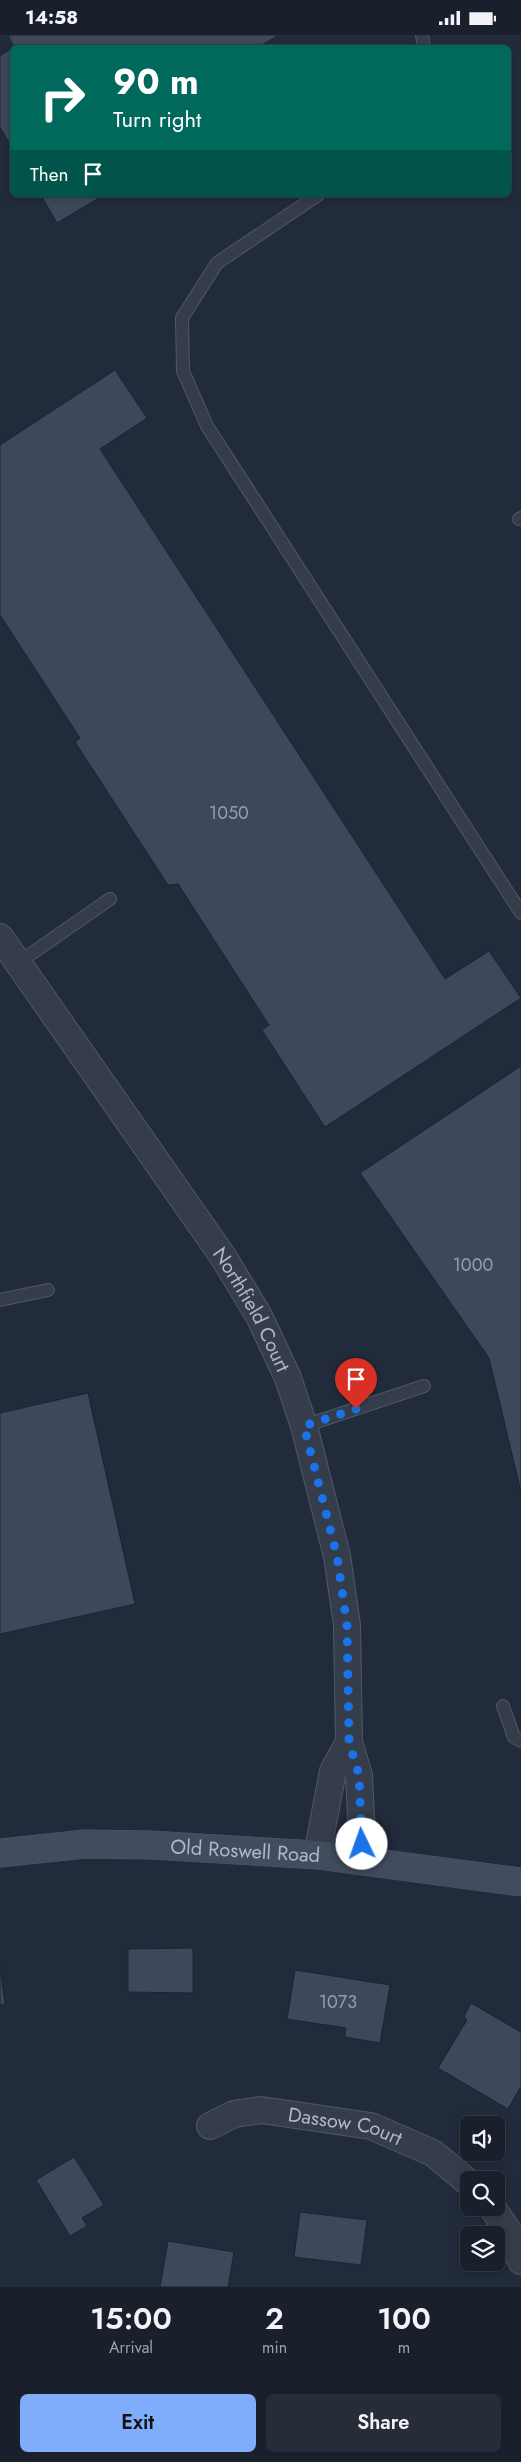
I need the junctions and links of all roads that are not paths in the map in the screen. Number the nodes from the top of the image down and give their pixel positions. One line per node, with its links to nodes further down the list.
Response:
1 (315, 197): 3 (lane)
2 (110, 899): 5 (lane)
3 (521, 913)
4 (0, 937): 5 (street, Northfield Court)
5 (18, 963): 9 (street, Northfield Court)
6 (48, 1290): 7 (lane)
7 (0, 1300)
8 (424, 1386): 9 (lane)
9 (304, 1426): 12 (street, Northfield Court)
10 (502, 1706): 11 (lane)
11 (521, 1741)
12 (349, 1742): 14 (street, Northfield Court); 15 (street, Northfield Court)
13 (0, 1853): 14 (street, Old Roswell Road)
14 (318, 1855): 15 (street, Old Roswell Road)
15 (363, 1860): 16 (street, Old Roswell Road)
16 (521, 1882)
17 (210, 2126): 18 (street, Dassow Court)
18 (460, 2176)
19 (498, 2216): 20 (street)
20 (521, 2261)

